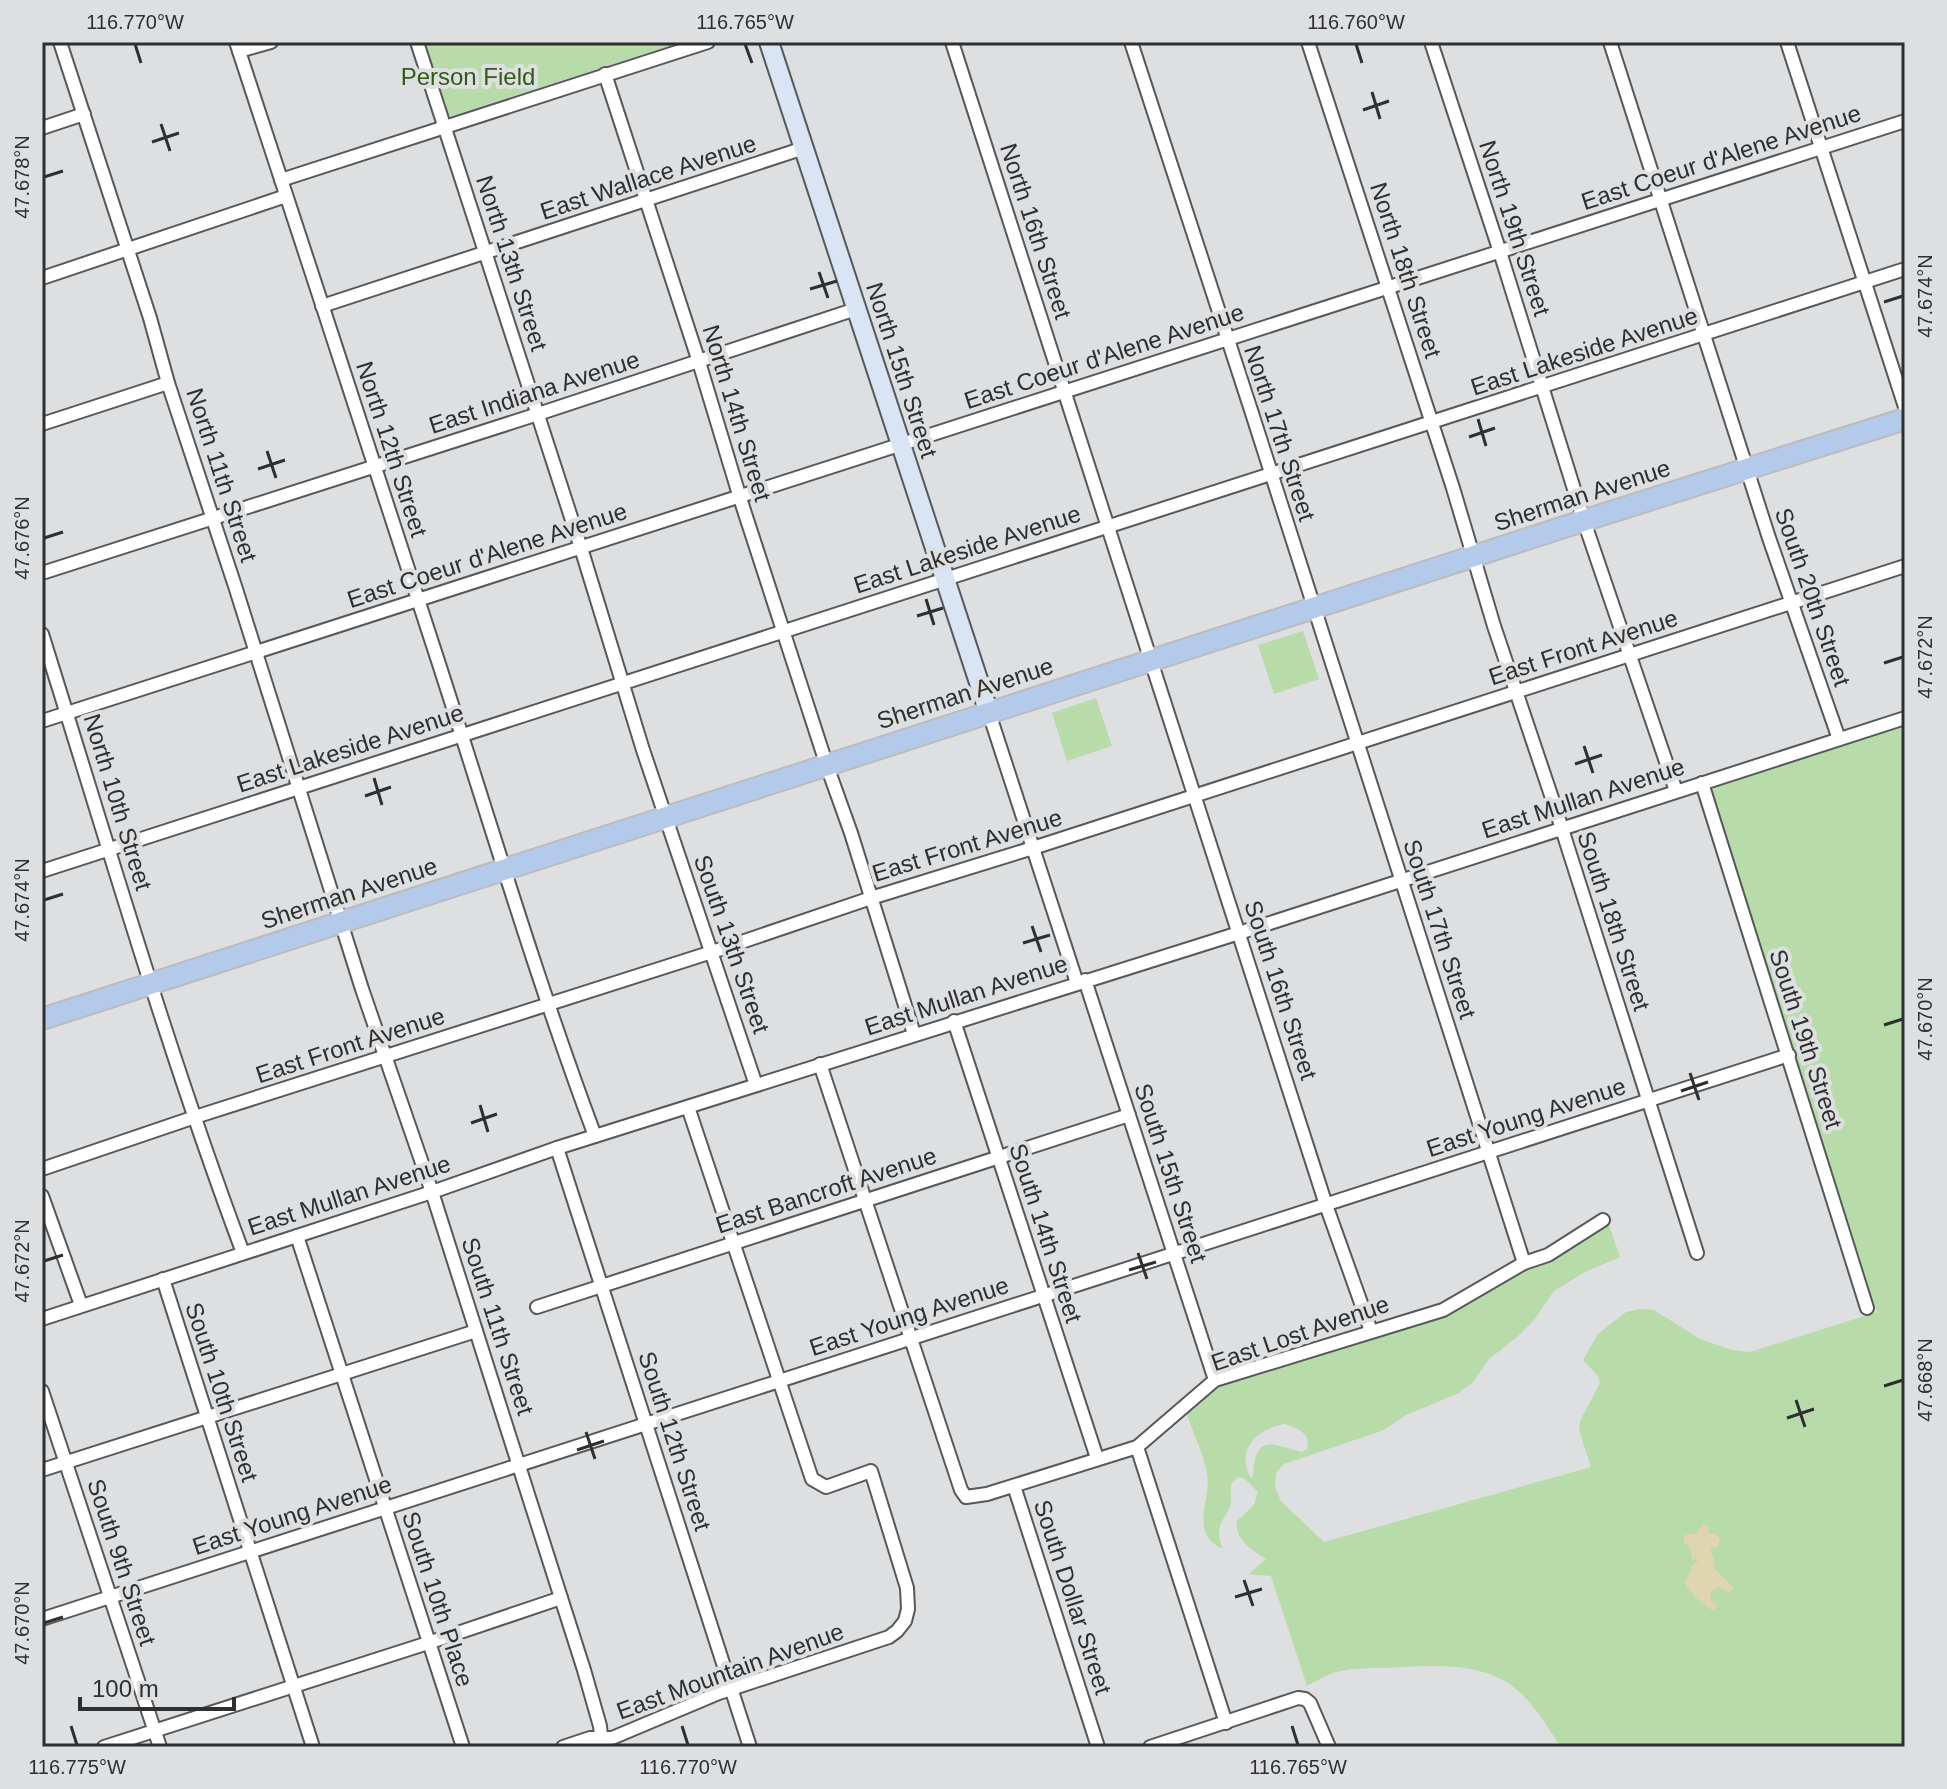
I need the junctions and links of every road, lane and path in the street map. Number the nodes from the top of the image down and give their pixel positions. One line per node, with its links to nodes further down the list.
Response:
1 (60, 42): 14 (street, North 11th Street)
2 (271, 42): 12 (street)
3 (417, 42): 16 (street, North 13th Street)
4 (708, 42): 13 (street)
5 (770, 42): 18 (main road, North 15th Street)
6 (952, 42): 38 (street, North 16th Street)
7 (1131, 42): 34 (street, North 17th Street)
8 (1431, 42): 26 (street, North 19th Street)
9 (1610, 42): 22 (street, South 20th Street)
10 (1787, 42): 19 (street)
11 (1312, 43): 30 (street, North 18th Street)
12 (238, 47): 20 (street, North 12th Street)
13 (605, 74): 16 (street); 23 (street, North 14th Street)
14 (84, 114): 17 (street); 24 (street, North 11th Street)
15 (1905, 121): 19 (street, East Coeur d'Alene Avenue)
16 (444, 127): 20 (street); 25 (street, North 13th Street)
17 (42, 128)
18 (804, 148): 23 (street, East Wallace Avenue); 32 (main road, North 15th Street)
19 (1821, 149): 22 (street, East Coeur d'Alene Avenue); 29 (street)
20 (281, 180): 21 (street, North 12th Street)
21 (286, 196): 24 (street); 31 (street, North 12th Street)
22 (1661, 200): 26 (street, East Coeur d'Alene Avenue); 33 (street, South 20th Street)
23 (646, 201): 25 (street, East Wallace Avenue); 35 (street, North 14th Street)
24 (128, 250): 28 (street); 36 (street, North 11th Street)
25 (486, 252): 31 (street, East Wallace Avenue); 40 (street, North 13th Street)
26 (1500, 252): 30 (street, East Coeur d'Alene Avenue); 37 (street, North 19th Street)
27 (1905, 269): 29 (street, East Lakeside Avenue)
28 (42, 278)
29 (1864, 282): 33 (street, East Lakeside Avenue); 39 (street)
30 (1388, 287): 34 (street, East Coeur d'Alene Avenue); 42 (street, North 18th Street)
31 (322, 306): 45 (street, North 12th Street)
32 (856, 309): 35 (street, East Indiana Avenue); 44 (main road, North 15th Street)
33 (1705, 335): 37 (street, East Lakeside Avenue); 46 (street, South 20th Street)
34 (1227, 340): 38 (street, East Coeur d'Alene Avenue); 47 (street, North 17th Street)
35 (699, 362): 40 (street, East Indiana Avenue); 48 (street, North 14th Street)
36 (168, 383): 43 (street); 49 (street, North 11th Street)
37 (1543, 386): 42 (street, East Lakeside Avenue); 50 (street, North 19th Street)
38 (1064, 392): 44 (street, East Coeur d'Alene Avenue); 51 (street, North 16th Street)
39 (1905, 407)
40 (538, 414): 45 (street, East Indiana Avenue); 52 (street, North 13th Street)
41 (1905, 419): 46 (main road, Sherman Avenue)
42 (1432, 423): 47 (street, East Lakeside Avenue); 53 (street, North 18th Street)
43 (42, 424)
44 (902, 445): 48 (street, East Coeur d'Alene Avenue); 56 (main road, North 15th Street)
45 (375, 466): 49 (street, East Indiana Avenue); 57 (street, North 12th Street)
46 (1746, 470): 50 (main road, Sherman Avenue); 58 (street, South 20th Street)
47 (1271, 474): 51 (street, East Lakeside Avenue); 59 (street, North 17th Street)
48 (740, 498): 52 (street, East Coeur d'Alene Avenue); 60 (street, North 14th Street)
49 (213, 518): 55 (street, East Indiana Avenue); 62 (street, North 11th Street)
50 (1584, 521): 53 (main road, Sherman Avenue); 63 (street)
51 (1107, 526): 56 (street, East Lakeside Avenue); 64 (street, North 16th Street)
52 (581, 548): 57 (street, East Coeur d'Alene Avenue); 65 (street, North 13th Street)
53 (1473, 557): 59 (main road, Sherman Avenue); 66 (street, South 18th Street)
54 (1905, 566): 58 (street, East Front Avenue)
55 (42, 573)
56 (945, 580): 60 (street, East Lakeside Avenue); 68 (main road, North 15th Street)
57 (418, 599): 62 (street, East Coeur d'Alene Avenue); 71 (street, North 12th Street)
58 (1792, 602): 63 (street, East Front Avenue); 72 (street, South 20th Street)
59 (1313, 609): 64 (main road, Sherman Avenue); 73 (street, South 17th Street)
60 (783, 631): 65 (street, East Lakeside Avenue); 74 (street, North 14th Street)
61 (42, 634): 67 (street, North 10th Street)
62 (256, 652): 67 (street, East Coeur d'Alene Avenue); 76 (street, North 11th Street)
63 (1631, 655): 66 (street, East Front Avenue); 77 (street)
64 (1151, 662): 68 (main road, Sherman Avenue); 78 (street, South 16th Street)
65 (622, 683): 71 (street, East Lakeside Avenue); 79 (street, North 13th Street)
66 (1517, 692): 73 (street, East Front Avenue); 80 (street, South 18th Street)
67 (67, 713): 70 (street, East Coeur d'Alene Avenue); 82 (street, North 10th Street)
68 (989, 713): 74 (main road, Sherman Avenue); 81 (street, South 15th Street)
69 (1905, 718): 72 (street, East Mullan Avenue)
70 (42, 721)
71 (461, 736): 76 (street, East Lakeside Avenue); 84 (street, North 12th Street)
72 (1839, 739): 75 (street, East Mullan Avenue)
73 (1357, 743): 78 (street, East Front Avenue); 85 (street, South 17th Street)
74 (827, 766): 79 (main road, Sherman Avenue); 86 (street)
75 (1702, 783): 77 (street, East Mullan Avenue); 96 (street, South 19th Street)
76 (298, 788): 82 (street, East Lakeside Avenue); 87 (street, North 11th Street)
77 (1676, 791): 80 (street, East Mullan Avenue)
78 (1195, 796): 81 (street, East Front Avenue); 88 (street, South 16th Street)
79 (666, 818): 84 (main road, Sherman Avenue); 89 (street, South 13th Street)
80 (1562, 828): 85 (street, East Mullan Avenue); 100 (street, South 18th Street)
81 (1033, 848): 86 (street, East Front Avenue); 90 (street, South 15th Street)
82 (109, 849): 83 (street, East Lakeside Avenue); 91 (street, North 10th Street)
83 (42, 871)
84 (504, 871): 87 (main road, Sherman Avenue); 92 (street)
85 (1401, 880): 88 (street, East Mullan Avenue); 106 (street, South 17th Street)
86 (871, 898): 89 (street, East Front Avenue); 95 (street)
87 (341, 922): 91 (main road, Sherman Avenue); 97 (street, South 11th Street)
88 (1239, 933): 90 (street, East Mullan Avenue); 112 (street, South 16th Street)
89 (712, 952): 92 (street, East Front Avenue); 99 (street, South 13th Street)
90 (1081, 981): 94 (street, East Mullan Avenue); 102 (street, South 15th Street)
91 (151, 984): 93 (main road, Sherman Avenue); 103 (street)
92 (548, 1004): 97 (street, East Front Avenue); 104 (street)
93 (42, 1019)
94 (954, 1021): 95 (street, East Mullan Avenue); 107 (street, South 14th Street)
95 (914, 1034): 98 (street, East Mullan Avenue)
96 (1789, 1055): 100 (street, East Young Avenue); 125 (street, South 19th Street)
97 (385, 1057): 103 (street, East Front Avenue); 109 (street, South 11th Street)
98 (820, 1064): 99 (street, East Mullan Avenue); 111 (street, South Dollar Street)
99 (756, 1085): 101 (street, East Mullan Avenue)
100 (1648, 1101): 106 (street, East Young Avenue); 117 (street, South 18th Street)
101 (688, 1107): 104 (street, East Mullan Avenue); 115 (street)
102 (1129, 1115): 107 (street, East Bancroft Avenue); 118 (street, South 15th Street)
103 (195, 1117): 108 (street, East Front Avenue); 116 (street)
104 (595, 1136): 105 (street, East Mullan Avenue)
105 (557, 1148): 109 (street, East Mullan Avenue); 121 (street, South 12th Street)
106 (1489, 1152): 112 (street, East Young Avenue); 119 (street, South 17th Street)
107 (998, 1157): 111 (street, East Bancroft Avenue); 122 (street, South 14th Street)
108 (42, 1169)
109 (432, 1192): 114 (street, East Mullan Avenue); 127 (street, South 11th Street)
110 (42, 1196): 123 (street)
111 (864, 1201): 115 (street, East Bancroft Avenue); 129 (street, South Dollar Street)
112 (1326, 1205): 118 (street, East Young Avenue); 128 (street, South 16th Street)
113 (1603, 1220): 119 (street, East Lost Avenue)
114 (297, 1236): 116 (street, East Mullan Avenue); 130 (street, South 10th Place)
115 (734, 1243): 121 (street, East Bancroft Avenue); 132 (street)
116 (243, 1253): 120 (street, East Mullan Avenue)
117 (1697, 1253)
118 (1174, 1254): 122 (street, East Young Avenue); 131 (street, South 15th Street)
119 (1524, 1263): 128 (street, East Lost Avenue)
120 (163, 1279): 123 (street, East Mullan Avenue); 134 (street, South 10th Street)
121 (602, 1286): 124 (street, East Bancroft Avenue); 135 (street, South 12th Street)
122 (1044, 1296): 129 (street, East Young Avenue); 137 (street, South 14th Street)
123 (81, 1305): 126 (street, East Mullan Avenue)
124 (537, 1307)
125 (1867, 1308)
126 (42, 1319)
127 (476, 1331): 130 (street); 139 (street, South 11th Street)
128 (1371, 1331): 131 (street, East Lost Avenue)
129 (911, 1338): 132 (street, East Young Avenue); 141 (street, South Dollar Street)
130 (342, 1373): 134 (street); 142 (street, South 10th Place)
131 (1215, 1380): 136 (street, East Lost Avenue)
132 (779, 1381): 135 (street, East Young Avenue); 149 (street, East Mountain Avenue)
133 (42, 1391): 138 (street, South 9th Street)
134 (207, 1417): 138 (street); 143 (street, South 10th Street)
135 (647, 1423): 139 (street, East Young Avenue); 149 (street, South 12th Street)
136 (1137, 1447): 137 (street, East Lost Avenue); 150 (street)
137 (1097, 1458): 141 (street, East Lost Avenue)
138 (66, 1462): 140 (street); 144 (street, South 9th Street)
139 (519, 1465): 142 (street, East Young Avenue); 145 (street, South 11th Street)
140 (42, 1470)
141 (1014, 1486): 159 (street, South Dollar Street)
142 (385, 1508): 143 (street, East Young Avenue); 147 (street, South 10th Place)
143 (250, 1551): 144 (street, East Young Avenue); 148 (street, South 10th Street)
144 (110, 1597): 146 (street, East Young Avenue); 151 (street, South 9th Street)
145 (561, 1598): 147 (street); 152 (street, South 11th Street)
146 (42, 1619)
147 (428, 1643): 148 (street); 156 (street, South 10th Place)
148 (293, 1686): 151 (street); 155 (street, South 10th Street)
149 (733, 1689): 152 (street, East Mountain Avenue); 158 (street, South 12th Street)
150 (1226, 1723): 160 (street); 161 (street)
151 (154, 1731): 153 (street); 154 (street, South 9th Street)
152 (602, 1742): 157 (street, East Mountain Avenue)
153 (104, 1747)
154 (160, 1747)
155 (313, 1747)
156 (463, 1747)
157 (563, 1747)
158 (750, 1747)
159 (1098, 1747)
160 (1151, 1747)
161 (1329, 1747)

